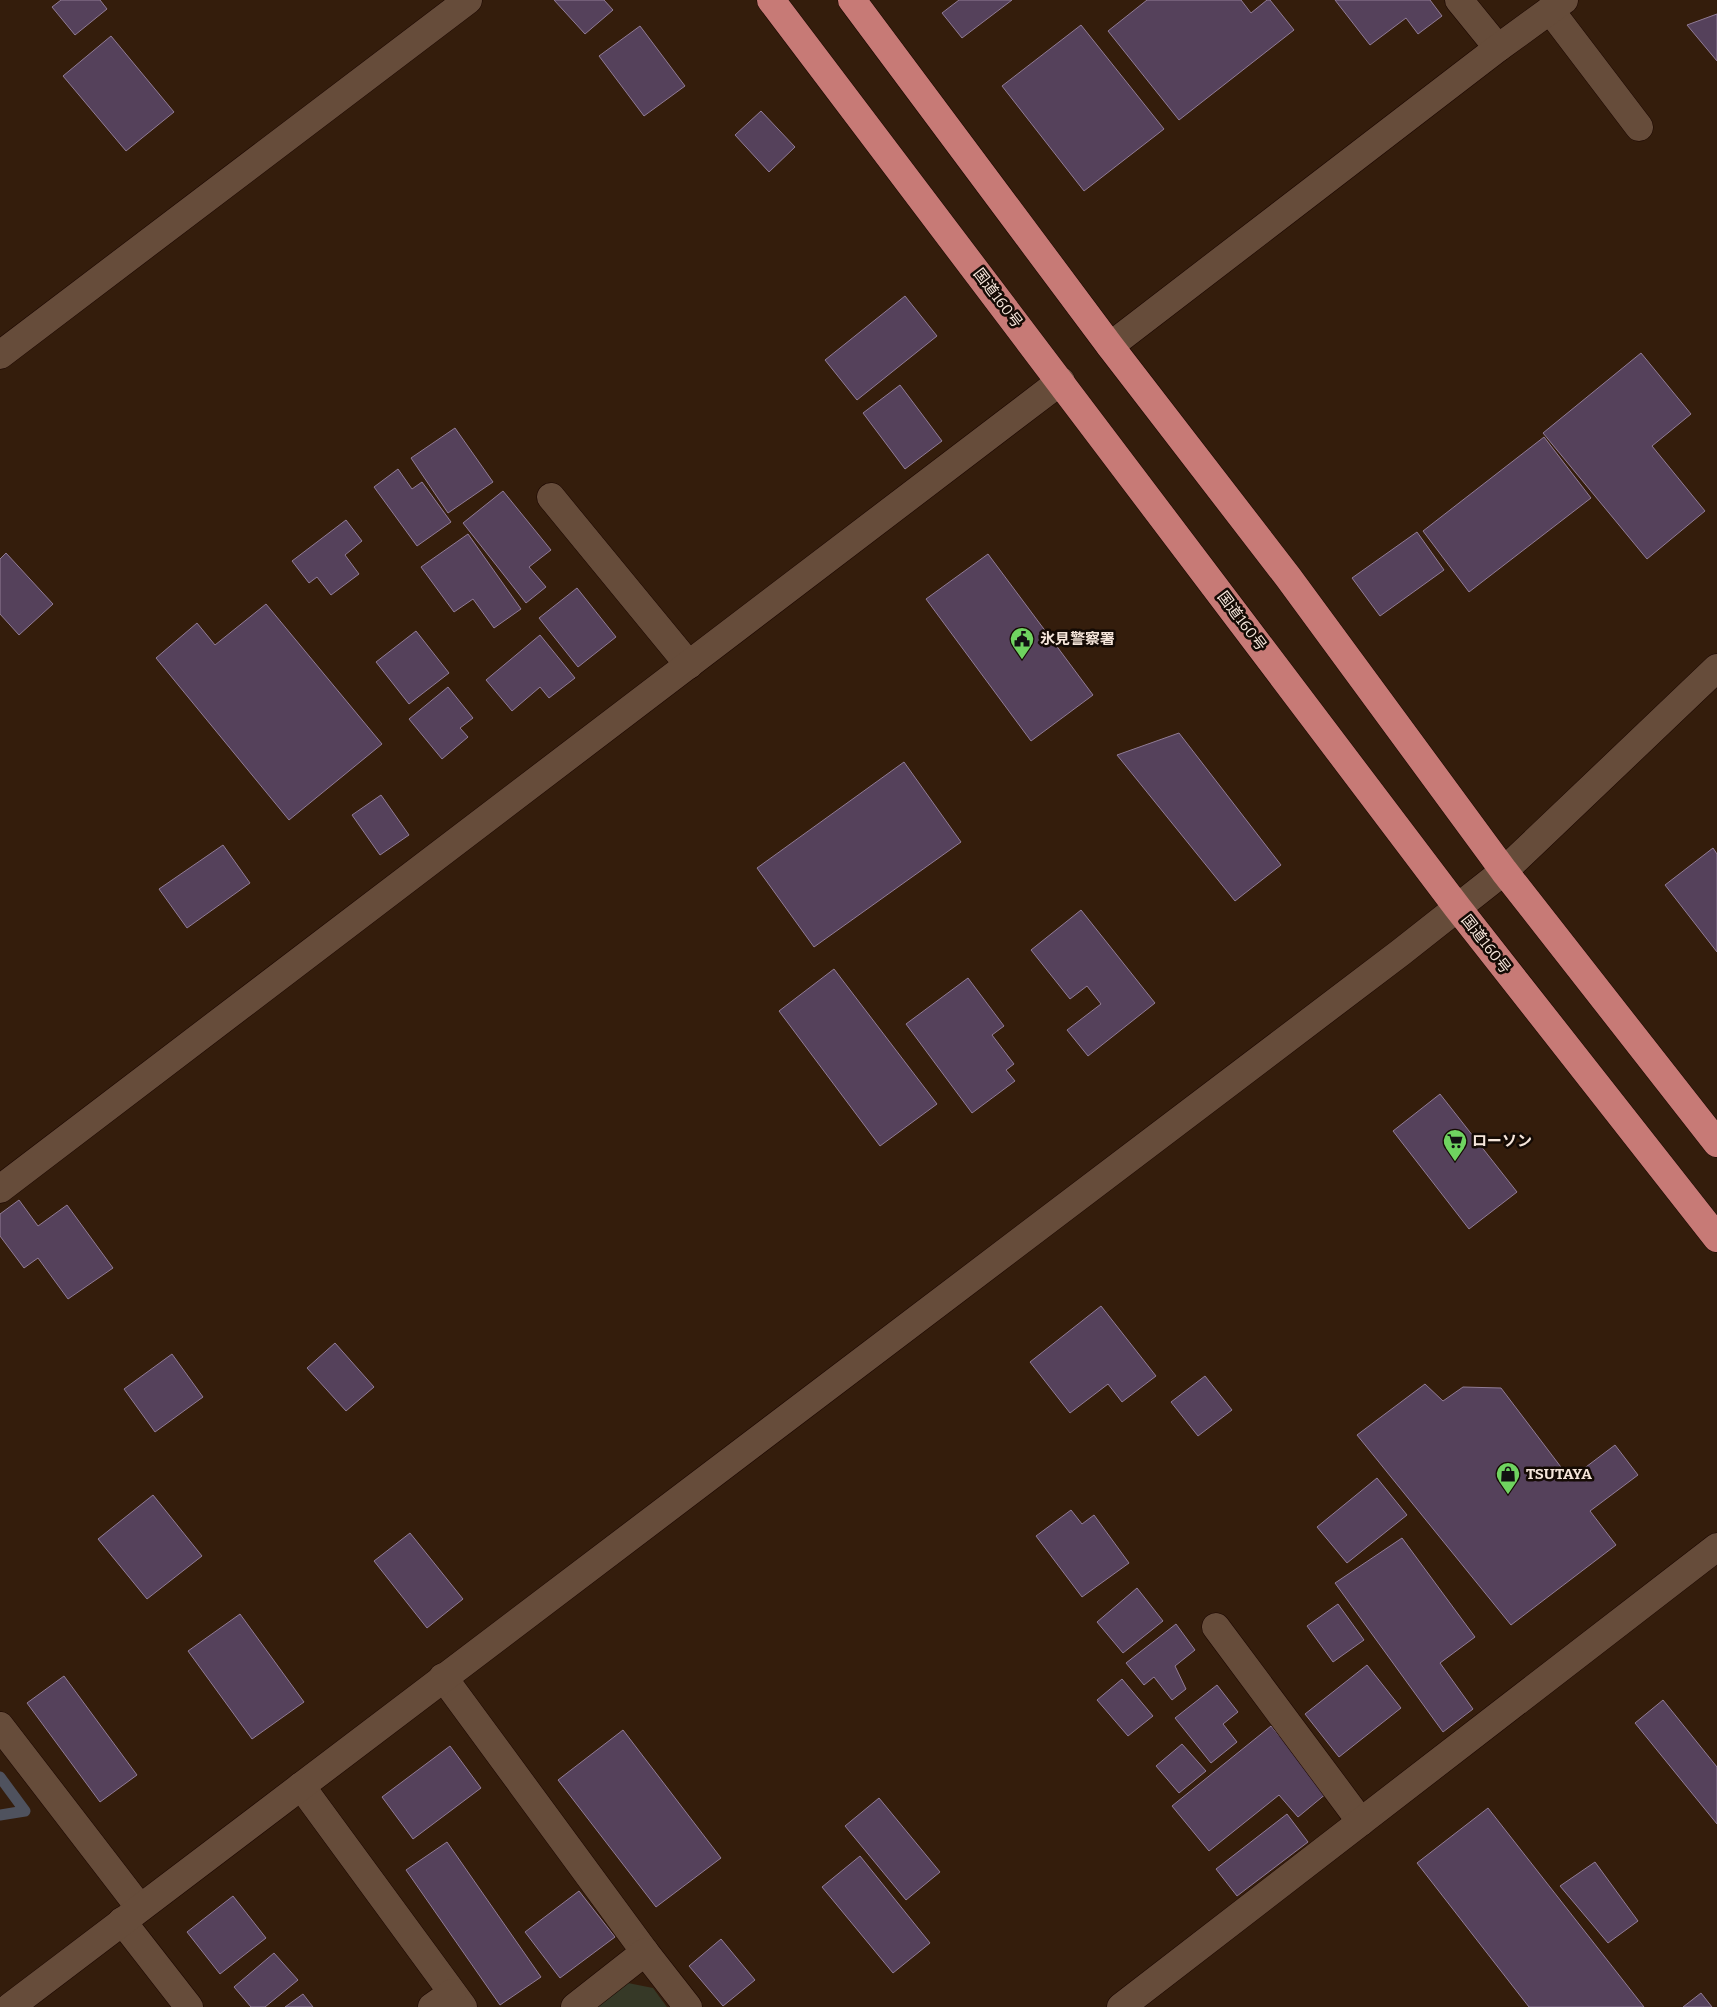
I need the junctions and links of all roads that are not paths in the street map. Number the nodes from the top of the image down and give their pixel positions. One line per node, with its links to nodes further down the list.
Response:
1 (468, 0): 9 (street)
2 (771, 0): 10 (highway, 国道160号)
3 (852, 0): 8 (highway)
4 (1459, 0): 6 (street)
5 (1557, 5): 6 (street); 7 (street)
6 (1498, 48): 8 (street)
7 (1639, 127)
8 (1110, 346): 14 (highway)
9 (0, 355)
10 (1061, 381): 12 (street); 15 (highway, 国道160号)
11 (551, 497): 12 (street)
12 (689, 665): 17 (street)
13 (1717, 668): 14 (street)
14 (1504, 871): 15 (street); 16 (highway)
15 (1457, 907): 18 (highway, 国道160号); 21 (street)
16 (1717, 1143)
17 (0, 1188)
18 (1717, 1238)
19 (1717, 1547): 24 (street)
20 (1216, 1627): 24 (street)
21 (443, 1677): 23 (street); 26 (street)
22 (0, 1726): 25 (street)
23 (301, 1786): 25 (street); 27 (street)
24 (1361, 1822): 32 (street)
25 (131, 1914): 28 (street); 29 (street)
26 (645, 1952): 30 (street); 31 (street)
27 (449, 2002)
28 (10, 2007)
29 (189, 2007)
30 (575, 2007)
31 (688, 2007)
32 (1121, 2007)

